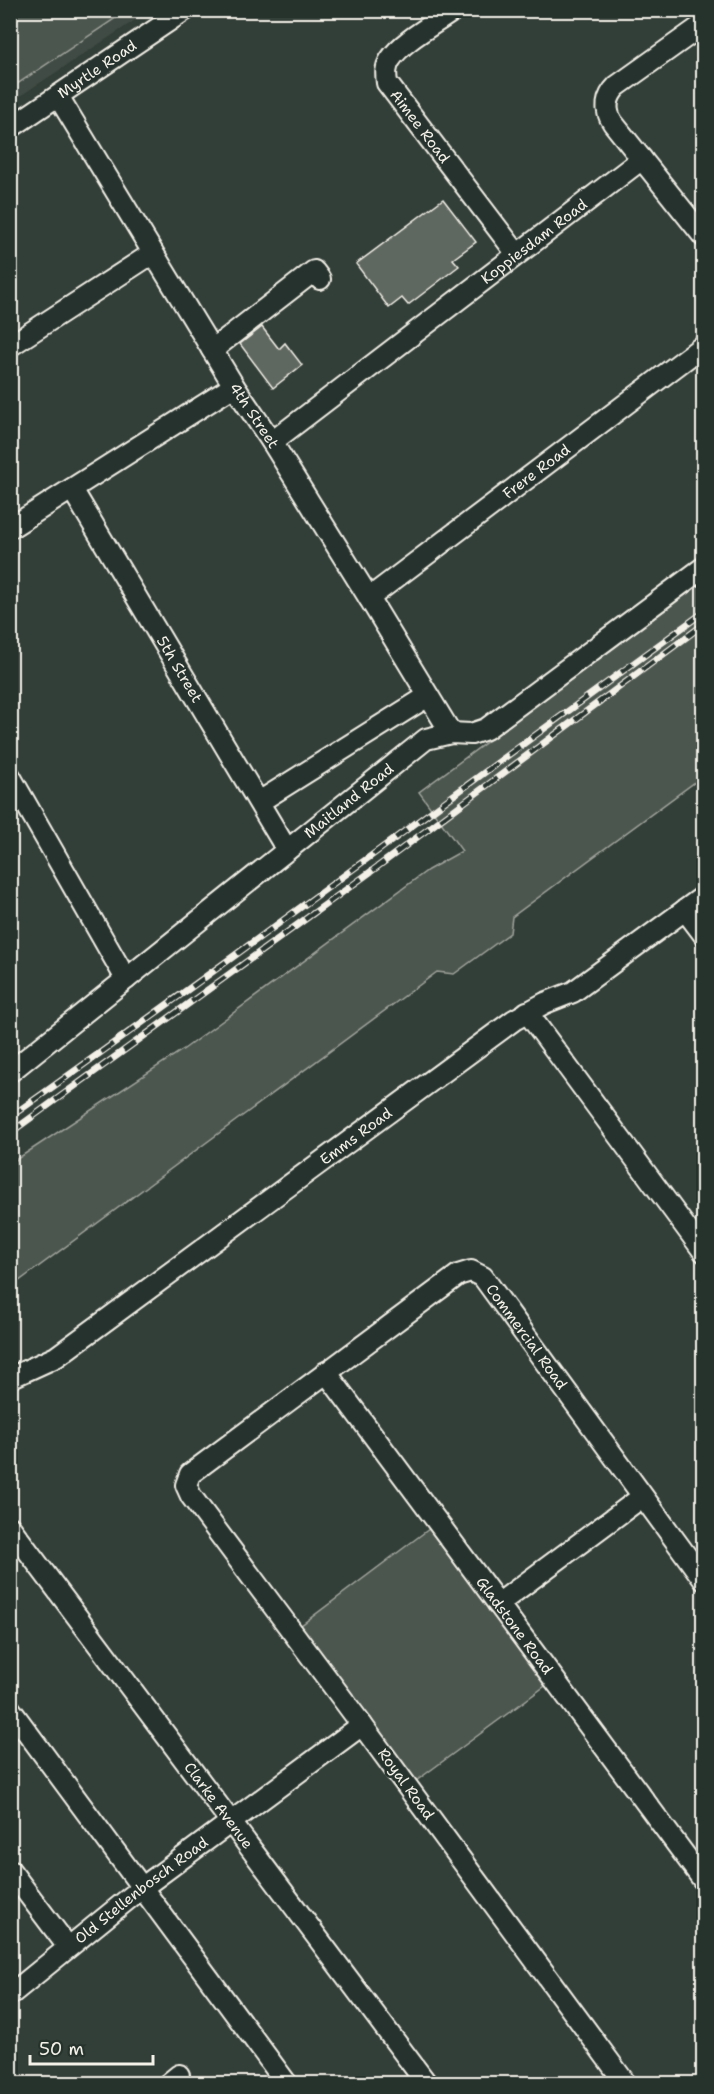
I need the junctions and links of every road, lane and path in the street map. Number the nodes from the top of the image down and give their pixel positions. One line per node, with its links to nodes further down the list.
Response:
1 (185, 10): 4 (street, Myrtle Road)
2 (454, 10): 9 (street, Aimee Road)
3 (704, 24): 6 (street)
4 (58, 96): 5 (street, Myrtle Road); 8 (street, 4th Street)
5 (10, 128)
6 (642, 159): 7 (street); 9 (street, Koppiesdam Road)
7 (704, 237)
8 (153, 253): 12 (street); 13 (street, 4th Street)
9 (517, 254): 15 (street, Koppiesdam Road)
10 (320, 279): 13 (street)
11 (704, 345): 19 (street, Frere Road)
12 (10, 346)
13 (212, 350): 14 (street, 4th Street)
14 (234, 386): 15 (street, 4th Street); 16 (street)
15 (272, 442): 19 (street, 4th Street)
16 (72, 489): 17 (street); 23 (street, 5th Street)
17 (10, 528)
18 (704, 567): 21 (street, Maitland Road)
19 (369, 598): 20 (street, 4th Street)
20 (428, 696): 21 (street, 4th Street); 23 (street)
21 (451, 733): 24 (street, Maitland Road)
22 (10, 776): 28 (street)
23 (259, 802): 24 (street, 5th Street)
24 (287, 850): 28 (street, Maitland Road)
25 (704, 896): 26 (street, Emms Road)
26 (685, 910): 27 (street); 29 (street, Emms Road)
27 (704, 935)
28 (126, 979): 30 (street, Maitland Road)
29 (527, 1012): 31 (street); 33 (street, Emms Road)
30 (10, 1072)
31 (704, 1252)
32 (326, 1372): 34 (street, Commercial Road); 35 (street, Commercial Road); 38 (street, Gladstone Road)
33 (10, 1378)
34 (186, 1485): 40 (street, Royal Road)
35 (642, 1497): 37 (street, Commercial Road); 38 (street)
36 (10, 1527): 41 (street, Clarke Avenue)
37 (702, 1575)
38 (498, 1604): 43 (street, Gladstone Road)
39 (10, 1709): 44 (street)
40 (362, 1725): 41 (street, Old Stellenbosch Road); 49 (street, Royal Road)
41 (231, 1822): 44 (street, Old Stellenbosch Road); 48 (street, Clarke Avenue)
42 (10, 1870): 45 (street)
43 (704, 1881)
44 (143, 1887): 45 (street, Old Stellenbosch Road); 47 (street)
45 (68, 1947): 46 (street, Old Stellenbosch Road)
46 (10, 1995)
47 (287, 2084)
48 (427, 2084)
49 (626, 2084)

